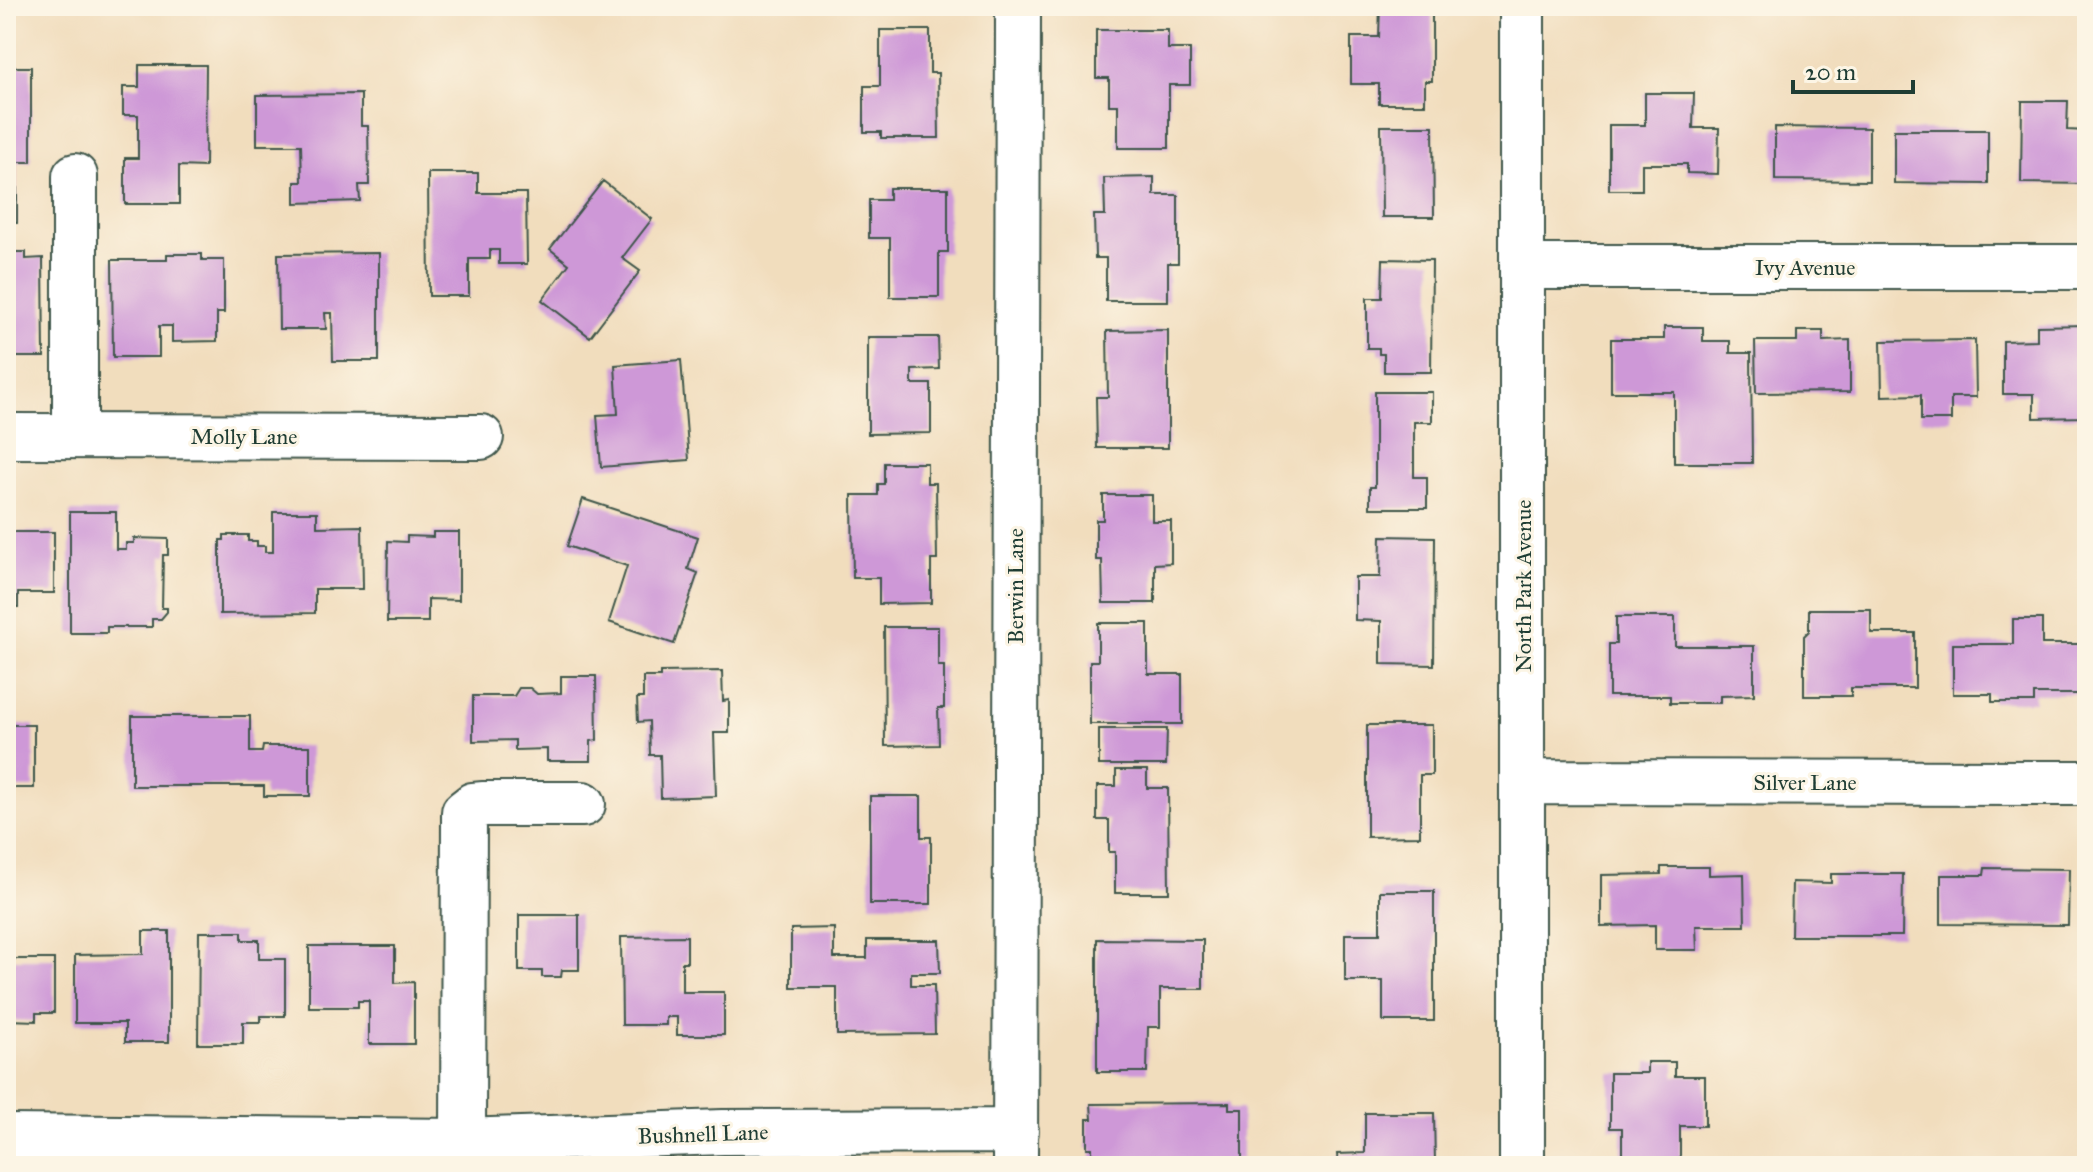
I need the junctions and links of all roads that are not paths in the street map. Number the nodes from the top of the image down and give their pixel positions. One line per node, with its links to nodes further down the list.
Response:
1 (1018, 6): 14 (street, Berwin Lane)
2 (1522, 6): 4 (street, North Park Avenue)
3 (75, 176): 7 (street)
4 (1523, 267): 5 (street, Ivy Avenue); 9 (street, North Park Avenue)
5 (2087, 267)
6 (6, 436): 7 (street, Molly Lane)
7 (75, 436): 8 (street, Molly Lane)
8 (481, 437)
9 (1523, 782): 10 (street, Silver Lane); 16 (street, North Park Avenue)
10 (2087, 783)
11 (583, 804): 13 (street)
12 (6, 1137): 15 (street, Bushnell Lane)
13 (463, 1141): 14 (street, Bushnell Lane); 15 (street, Bushnell Lane)
14 (1016, 1149)
15 (390, 1153)
16 (1522, 1166)

